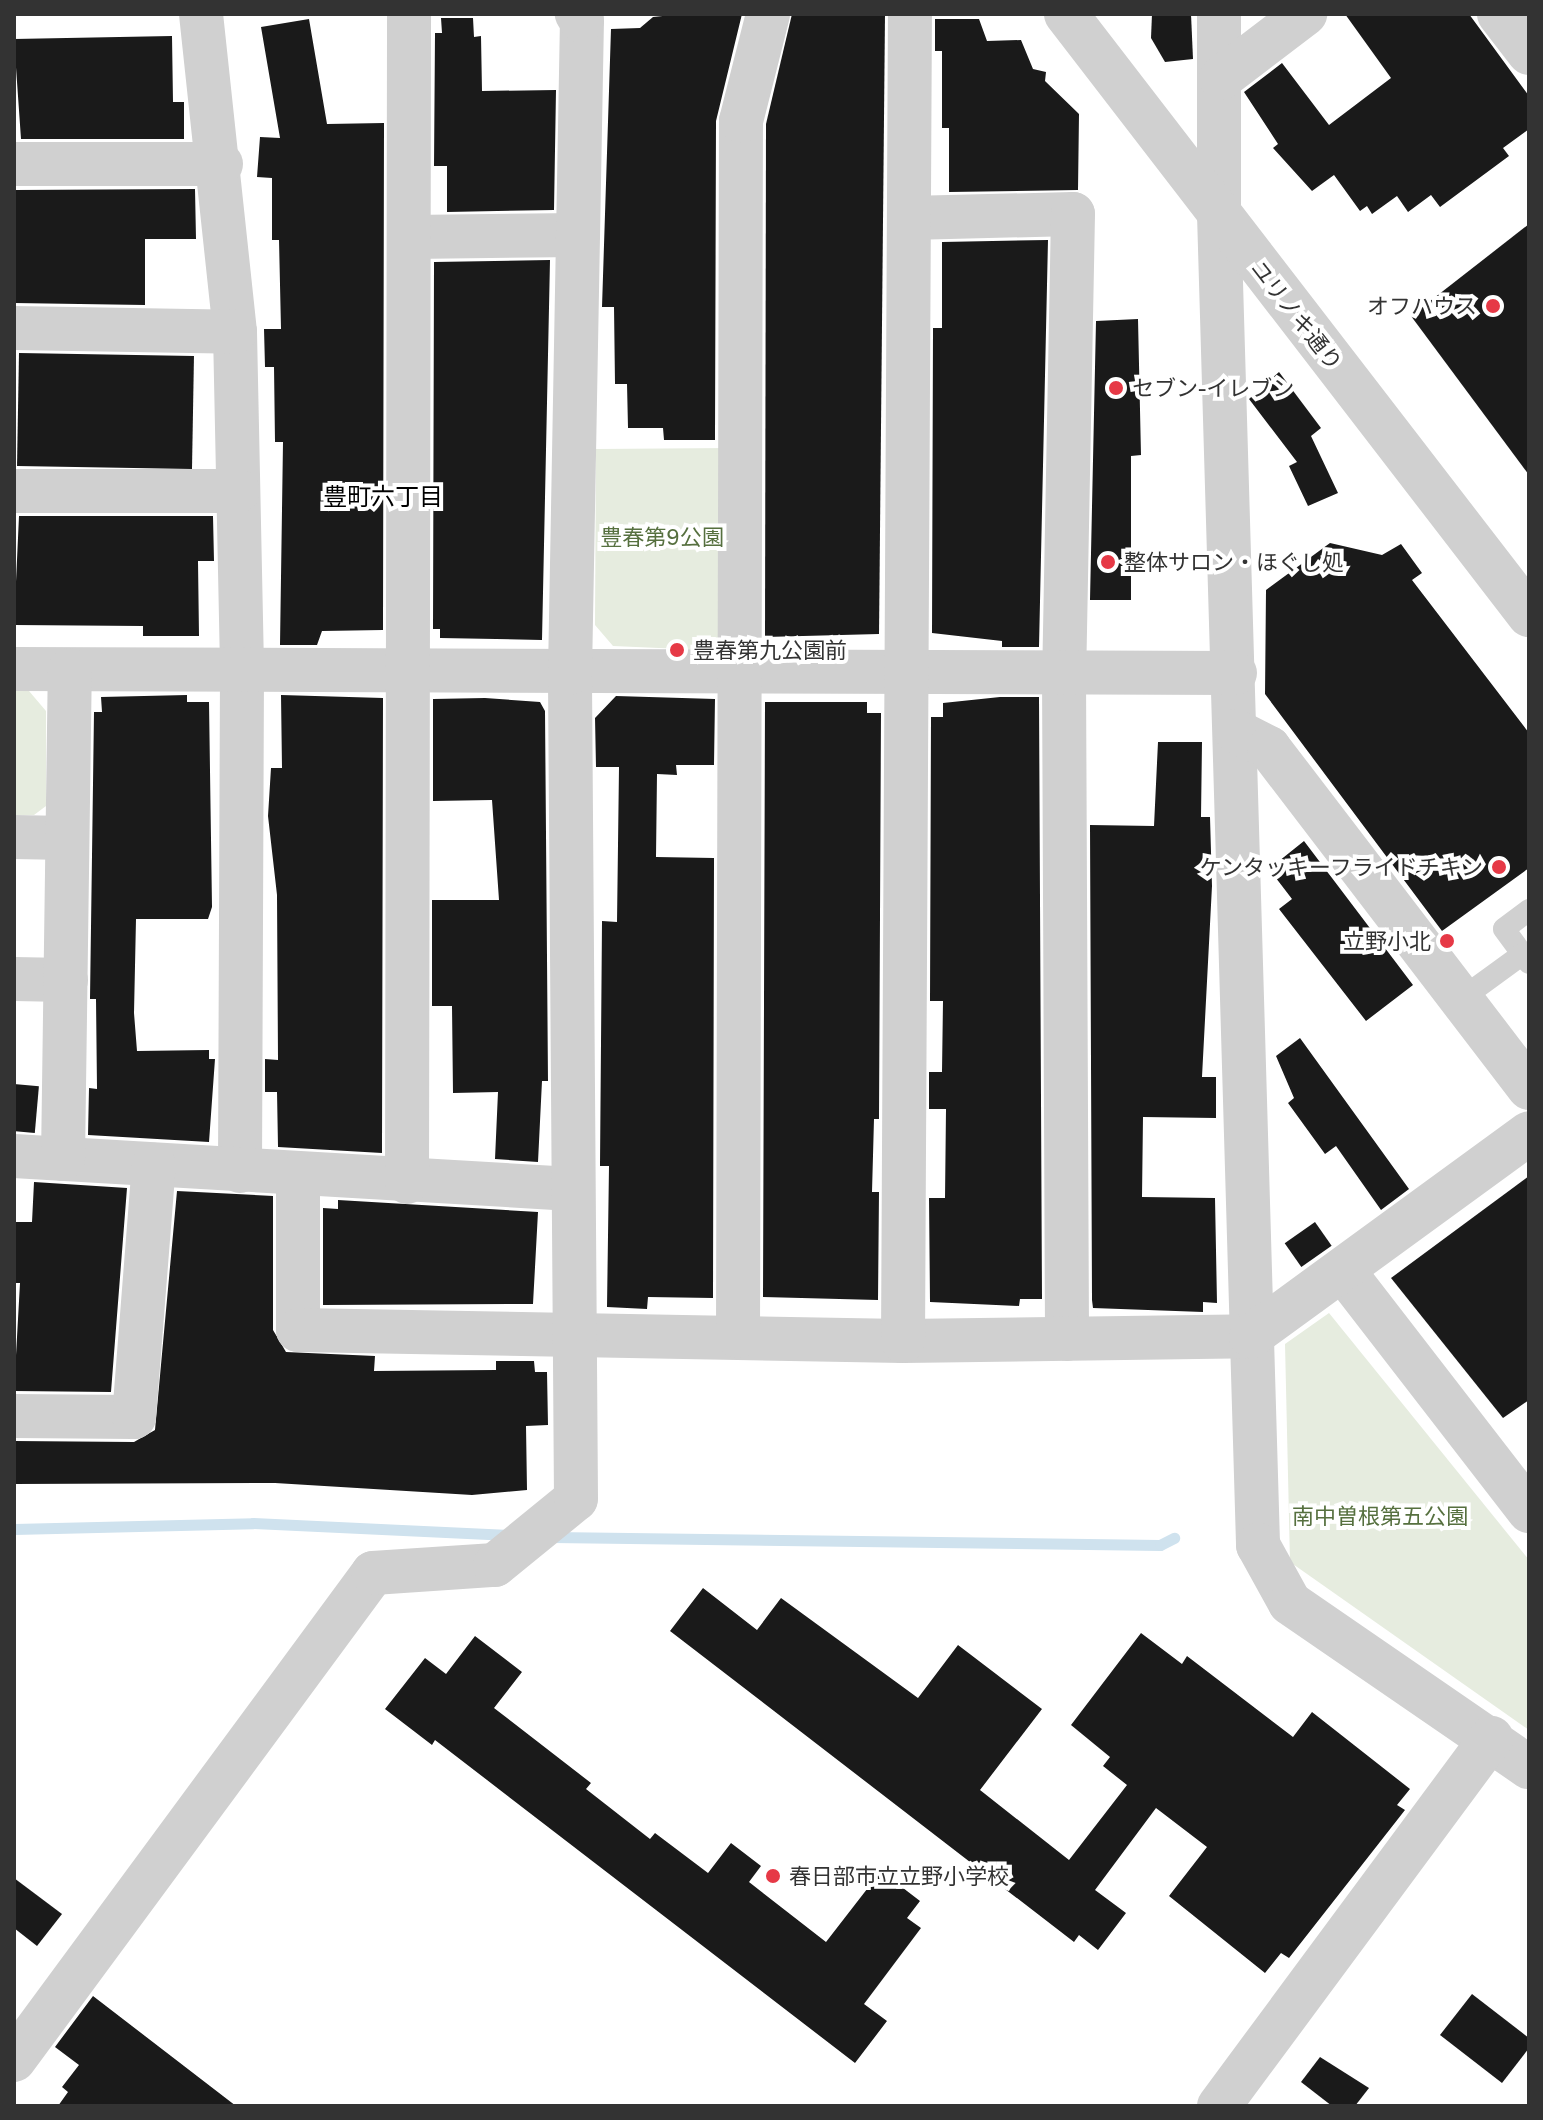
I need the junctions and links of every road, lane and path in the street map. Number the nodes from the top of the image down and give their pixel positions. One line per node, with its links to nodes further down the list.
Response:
1 (201, 14): 13 (street)
2 (409, 14): 17 (street)
3 (577, 14): 16 (street)
4 (768, 14): 27 (street)
5 (910, 14): 15 (street)
6 (1066, 14): 14 (street, ユリノキ通り)
7 (1219, 14): 11 (street)
8 (1305, 14): 11 (street)
9 (1499, 14): 10 (street)
10 (1529, 53)
11 (1221, 78): 14 (street)
12 (14, 164): 13 (street)
13 (221, 164): 19 (street)
14 (1219, 214): 22 (street, ユリノキ通り); 30 (street)
15 (909, 218): 23 (street); 28 (street)
16 (578, 235): 17 (street); 29 (street)
17 (410, 237): 31 (street)
18 (14, 328): 19 (street)
19 (235, 332): 21 (street)
20 (14, 491): 21 (street)
21 (238, 491): 26 (street)
22 (1529, 615)
23 (905, 668): 27 (street); 28 (street); 54 (street)
24 (14, 669): 25 (street)
25 (70, 670): 26 (street); 34 (street)
26 (242, 671): 31 (street); 45 (street)
27 (736, 671): 29 (street); 51 (street)
28 (1064, 672): 30 (street); 53 (street)
29 (570, 673): 31 (street); 48 (street)
30 (1235, 673): 32 (street)
31 (411, 674): 47 (street)
32 (1236, 731): 39 (street); 52 (street)
33 (14, 837): 34 (street)
34 (67, 838): 38 (street)
35 (1529, 910): 36 (lane)
36 (1526, 958): 39 (lane)
37 (14, 979): 38 (street)
38 (66, 980): 43 (street)
39 (1461, 999): 40 (street)
40 (1529, 1088)
41 (1529, 1133): 49 (street)
42 (14, 1156): 43 (street)
43 (63, 1159): 44 (street)
44 (154, 1165): 45 (street); 55 (street)
45 (240, 1171): 46 (street)
46 (298, 1177): 47 (street); 50 (street)
47 (407, 1182): 48 (street)
48 (572, 1189): 50 (street)
49 (1345, 1273): 52 (street); 56 (street)
50 (575, 1335): 51 (street); 59 (street)
51 (738, 1336): 54 (street)
52 (1251, 1336): 53 (street); 57 (street)
53 (1067, 1339): 54 (street)
54 (903, 1341)
55 (14, 1416)
56 (1529, 1511)
57 (1491, 1738): 58 (street); 60 (street)
58 (1529, 1767)
59 (14, 2060)
60 (1219, 2106)

